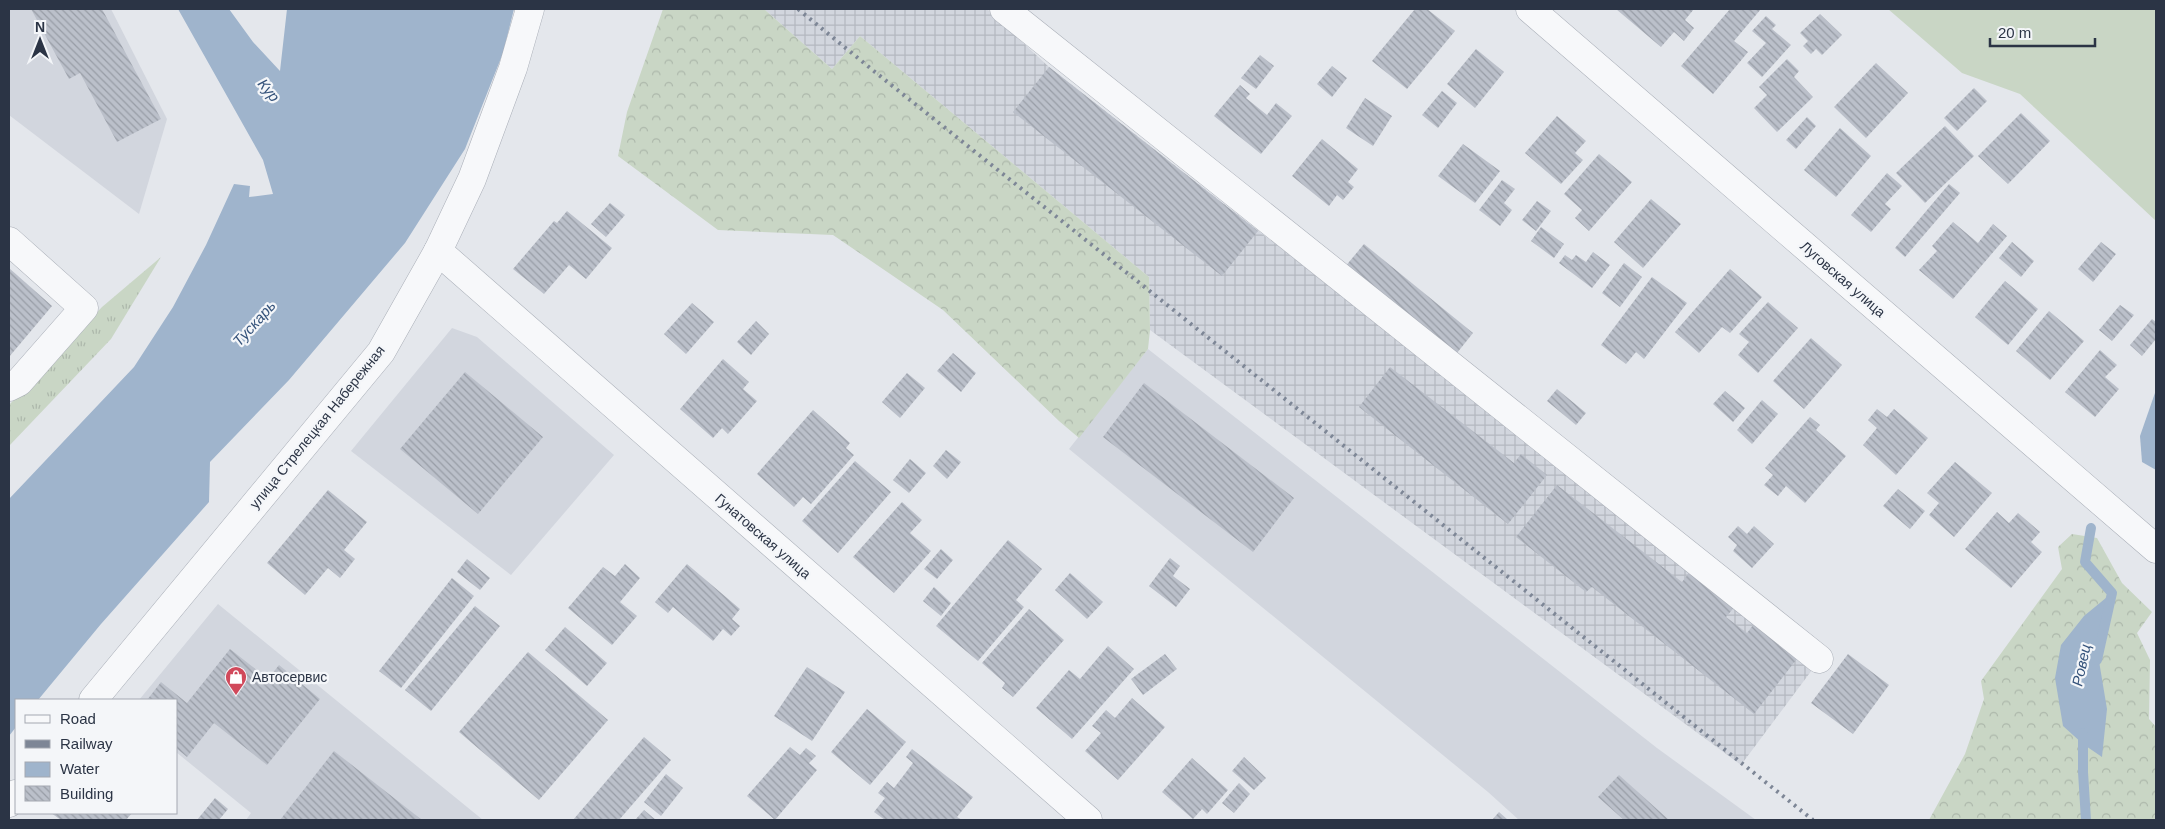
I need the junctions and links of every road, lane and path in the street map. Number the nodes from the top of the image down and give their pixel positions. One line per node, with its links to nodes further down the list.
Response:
1 (530, 9): 5 (street, улица Стрелецкая Набережная)
2 (1004, 9): 8 (street)
3 (1530, 9): 7 (street, Луговская улица)
4 (9, 240): 6 (street)
5 (438, 251): 9 (street, улица Стрелецкая Набережная); 10 (street, Гунатовская улица)
6 (9, 387)
7 (2156, 548)
8 (1819, 659)
9 (95, 699)
10 (1088, 820)

